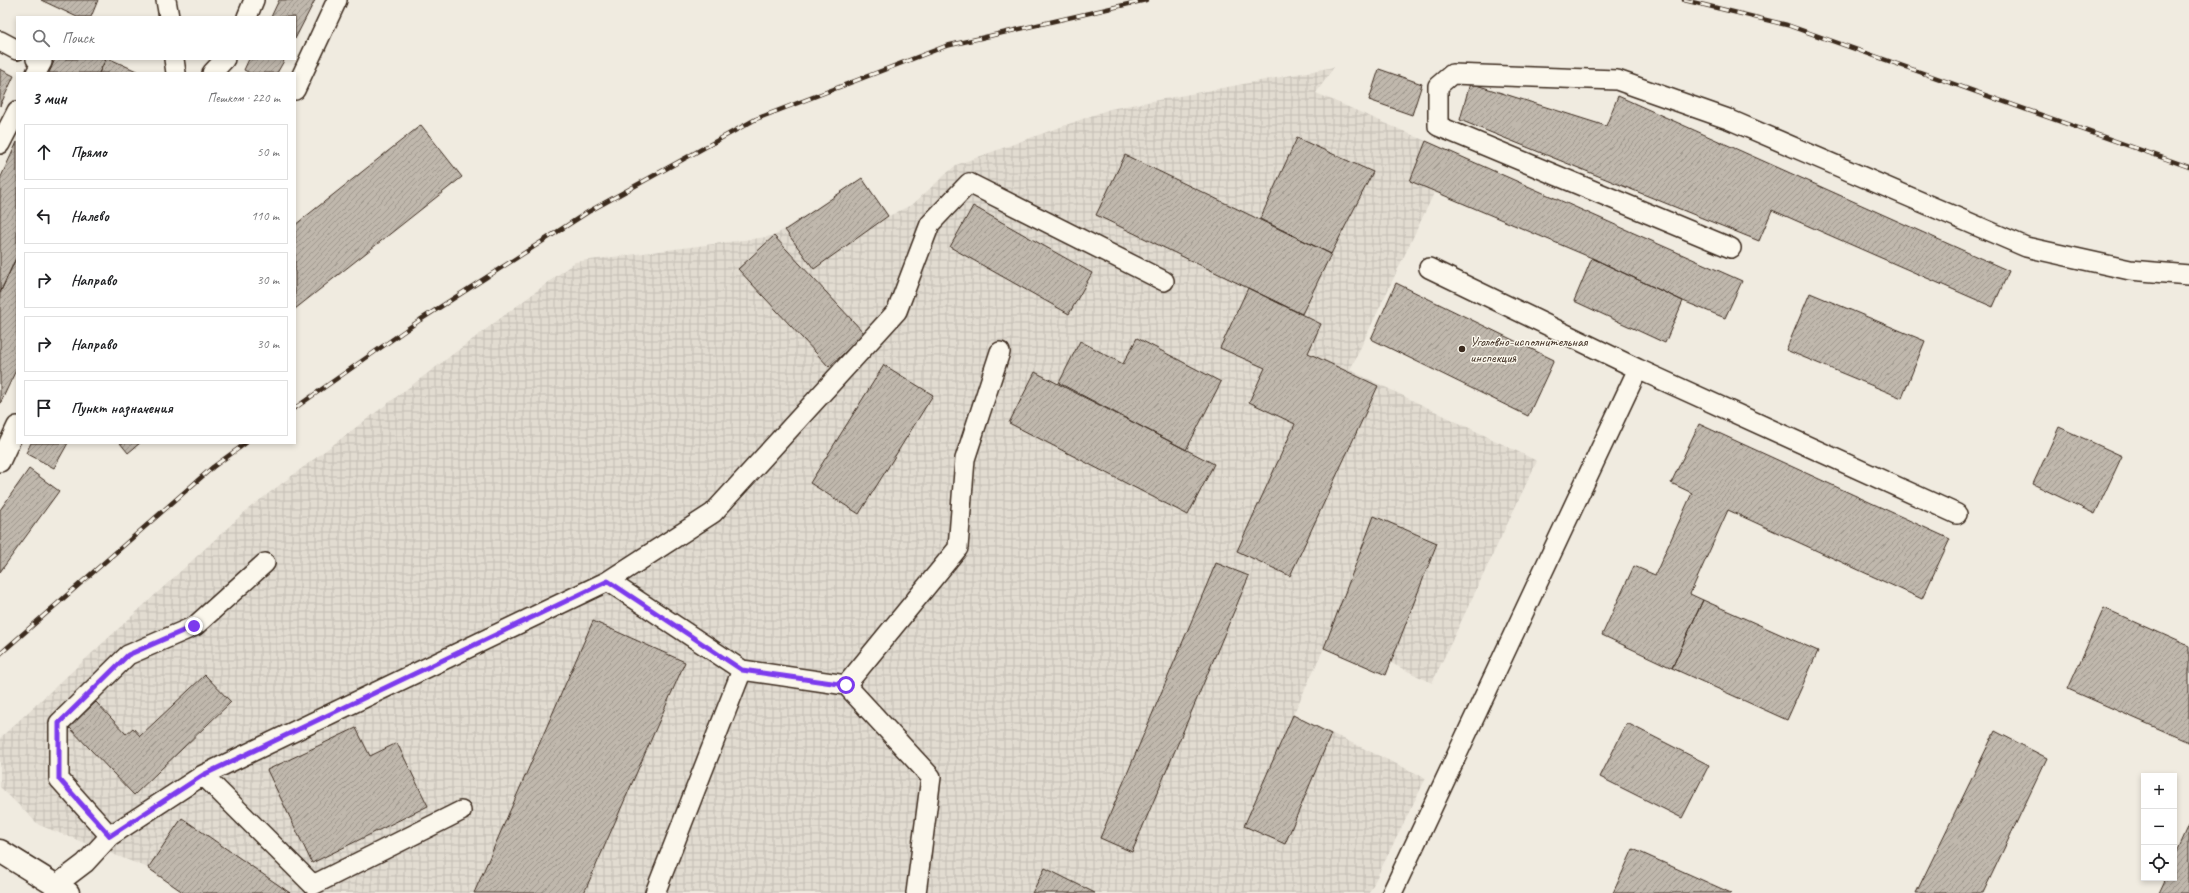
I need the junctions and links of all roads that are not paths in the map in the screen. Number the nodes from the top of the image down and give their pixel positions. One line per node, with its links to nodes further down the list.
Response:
1 (166, 0): 4 (lane)
2 (254, 0): 5 (lane)
3 (337, 0): 14 (lane)
4 (169, 16)
5 (247, 16)
6 (0, 41): 7 (lane)
7 (16, 49)
8 (38, 60): 11 (lane)
9 (174, 60): 12 (lane)
10 (224, 60): 13 (lane)
11 (37, 72)
12 (176, 72)
13 (213, 72)
14 (296, 88)
15 (16, 113): 16 (lane)
16 (0, 144)
17 (1731, 248): 19 (lane)
18 (1429, 268): 22 (lane)
19 (2189, 275)
20 (1164, 281): 27 (lane)
21 (1000, 352): 29 (lane)
22 (1638, 369): 25 (lane); 37 (lane)
23 (16, 428): 24 (lane)
24 (0, 462)
25 (1957, 514)
26 (265, 563): 32 (lane)
27 (608, 581): 28 (lane); 30 (lane)
28 (742, 670): 29 (lane); 35 (lane)
29 (846, 685): 36 (lane)
30 (203, 775): 31 (lane); 32 (lane)
31 (461, 811)
32 (110, 836): 34 (lane)
33 (0, 851): 34 (main road)
34 (62, 889)
35 (655, 893)
36 (916, 893)
37 (1392, 893)

